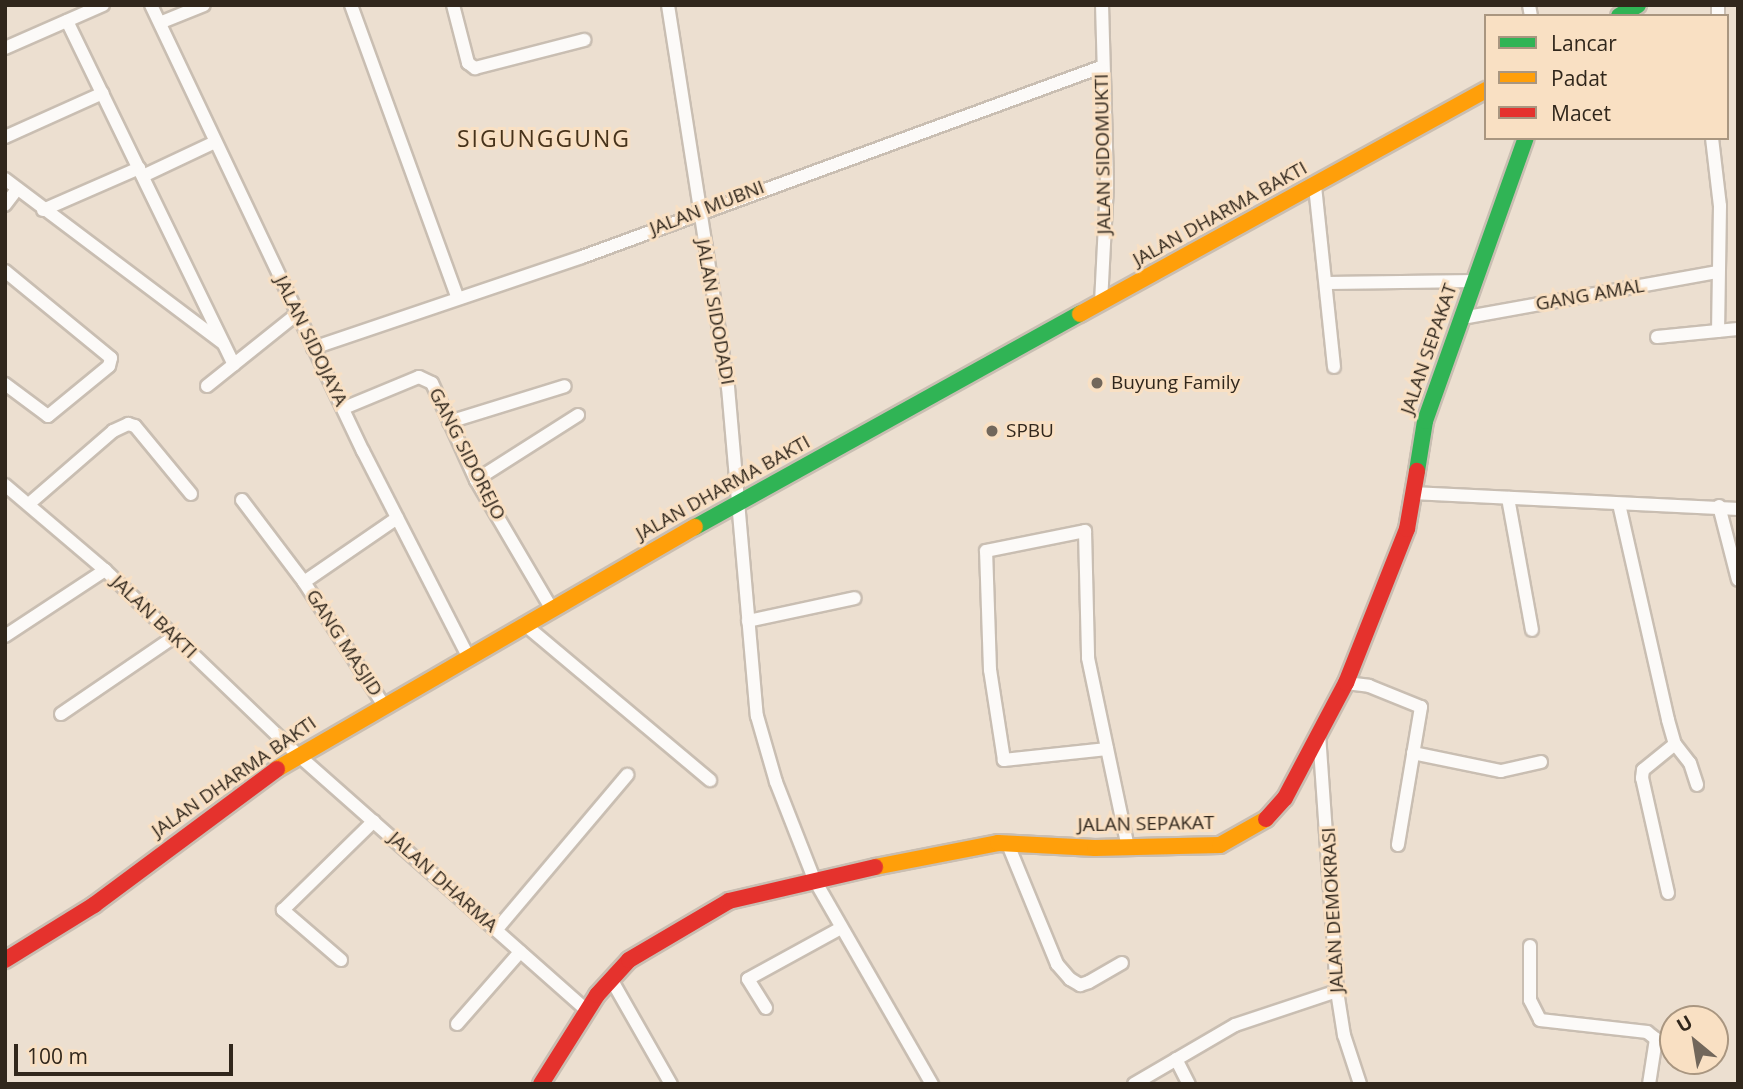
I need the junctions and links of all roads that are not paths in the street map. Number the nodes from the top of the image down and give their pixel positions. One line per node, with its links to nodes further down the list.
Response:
1 (103, 5): 10 (street)
2 (151, 5): 11 (street, JALAN SIDOJAYA)
3 (204, 5): 11 (street)
4 (351, 5): 32 (street)
5 (453, 5): 12 (street)
6 (668, 5): 27 (street, JALAN SIDODADI)
7 (1102, 5): 14 (street, JALAN SIDOMUKTI)
8 (1638, 5): 9 (main road)
9 (1622, 14)
10 (67, 21): 13 (street); 16 (street)
11 (162, 22): 20 (street, JALAN SIDOJAYA)
12 (584, 40)
13 (5, 48)
14 (1101, 67): 27 (street, JALAN MUBNI); 33 (street, JALAN SIDOMUKTI)
15 (1484, 91): 23 (main road, JALAN DHARMA BAKTI)
16 (103, 93): 17 (street); 21 (street)
17 (5, 137)
18 (1525, 140): 30 (main road, JALAN SEPAKAT)
19 (1712, 140): 29 (street)
20 (215, 142): 21 (street); 34 (street, JALAN SIDOJAYA)
21 (141, 172): 26 (street); 39 (street)
22 (5, 179): 24 (street)
23 (1315, 186): 31 (street); 33 (main road, JALAN DHARMA BAKTI)
24 (17, 189): 25 (street); 26 (street)
25 (5, 205)
26 (43, 210): 39 (street)
27 (698, 211): 32 (street, JALAN MUBNI); 56 (street, JALAN SIDODADI)
28 (5, 271): 43 (street)
29 (1718, 272): 35 (street, GANG AMAL); 37 (street)
30 (1475, 281): 31 (street); 35 (main road, JALAN SEPAKAT)
31 (1328, 283): 42 (street)
32 (457, 296): 40 (street, JALAN MUBNI)
33 (1101, 303): 56 (main road, JALAN DHARMA BAKTI)
34 (298, 314): 40 (street, JALAN SIDOJAYA); 41 (street)
35 (1462, 318): 51 (main road, JALAN SEPAKAT)
36 (1738, 329): 37 (street)
37 (1718, 331): 38 (street)
38 (1657, 337)
39 (226, 345): 41 (street)
40 (313, 348): 46 (street, JALAN SIDOJAYA)
41 (234, 365): 45 (street)
42 (1334, 367)
43 (5, 384)
44 (565, 386): 48 (street)
45 (206, 387)
46 (344, 408): 48 (street, GANG SIDOREJO); 60 (street, JALAN SIDOJAYA)
47 (578, 415): 49 (street)
48 (449, 422): 49 (street, GANG SIDOREJO)
49 (476, 481): 65 (street, GANG SIDOREJO)
50 (5, 485): 55 (street, JALAN BAKTI)
51 (1413, 493): 53 (street); 72 (main road, JALAN SEPAKAT)
52 (191, 494): 55 (street)
53 (1508, 498): 57 (street); 68 (street)
54 (243, 500): 63 (street, GANG MASJID)
55 (30, 503): 61 (street, JALAN BAKTI)
56 (736, 503): 65 (main road, JALAN DHARMA BAKTI); 66 (street, JALAN SIDODADI)
57 (1619, 504): 58 (street); 76 (street)
58 (1719, 506): 59 (street); 62 (street)
59 (1738, 509)
60 (397, 518): 63 (street); 71 (street, JALAN SIDOJAYA)
61 (105, 570): 69 (street); 70 (street, JALAN BAKTI)
62 (1738, 580)
63 (304, 582): 73 (street, GANG MASJID)
64 (855, 598): 66 (street)
65 (551, 608): 67 (main road, JALAN DHARMA BAKTI)
66 (748, 621): 88 (street, JALAN SIDODADI)
67 (524, 624): 71 (main road, JALAN DHARMA BAKTI); 82 (street)
68 (1532, 630)
69 (5, 636)
70 (174, 636): 74 (street); 79 (street, JALAN BAKTI)
71 (468, 656): 73 (main road, JALAN DHARMA BAKTI)
72 (1346, 683): 75 (main road, JALAN SEPAKAT); 78 (street)
73 (383, 704): 79 (main road, JALAN DHARMA BAKTI)
74 (61, 714)
75 (1319, 734): 87 (main road, JALAN SEPAKAT); 98 (street, JALAN DEMOKRASI)
76 (1675, 744): 83 (street); 89 (street)
77 (1107, 749): 77 (street); 87 (street)
78 (1413, 753): 80 (street); 86 (street)
79 (297, 754): 84 (street, JALAN DHARMA); 94 (main road, JALAN DHARMA BAKTI)
80 (1541, 762)
81 (627, 775): 91 (street)
82 (710, 779)
83 (1697, 785)
84 (374, 821): 91 (street, JALAN DHARMA); 95 (street)
85 (1007, 842): 87 (main road, JALAN SEPAKAT); 88 (main road, JALAN SEPAKAT); 96 (street)
86 (1398, 845)
87 (1128, 848)
88 (814, 879): 90 (street, JALAN SIDODADI); 97 (main road, JALAN SEPAKAT)
89 (1668, 893)
90 (841, 928): 99 (street); 105 (street, JALAN SIDODADI)
91 (497, 929): 93 (street, JALAN DHARMA)
92 (1530, 946): 109 (street)
93 (520, 952): 100 (street, JALAN DHARMA); 101 (street)
94 (7, 954)
95 (341, 960)
96 (1122, 962)
97 (611, 979): 100 (main road, JALAN SEPAKAT); 104 (street)
98 (1337, 991): 102 (street); 108 (street, JALAN DEMOKRASI)
99 (766, 1008)
100 (587, 1011): 103 (main road, JALAN SEPAKAT)
101 (457, 1024)
102 (1176, 1059): 106 (street); 107 (street)
103 (541, 1084)
104 (671, 1084)
105 (932, 1084)
106 (1134, 1084)
107 (1189, 1084)
108 (1360, 1084)
109 (1649, 1084)

